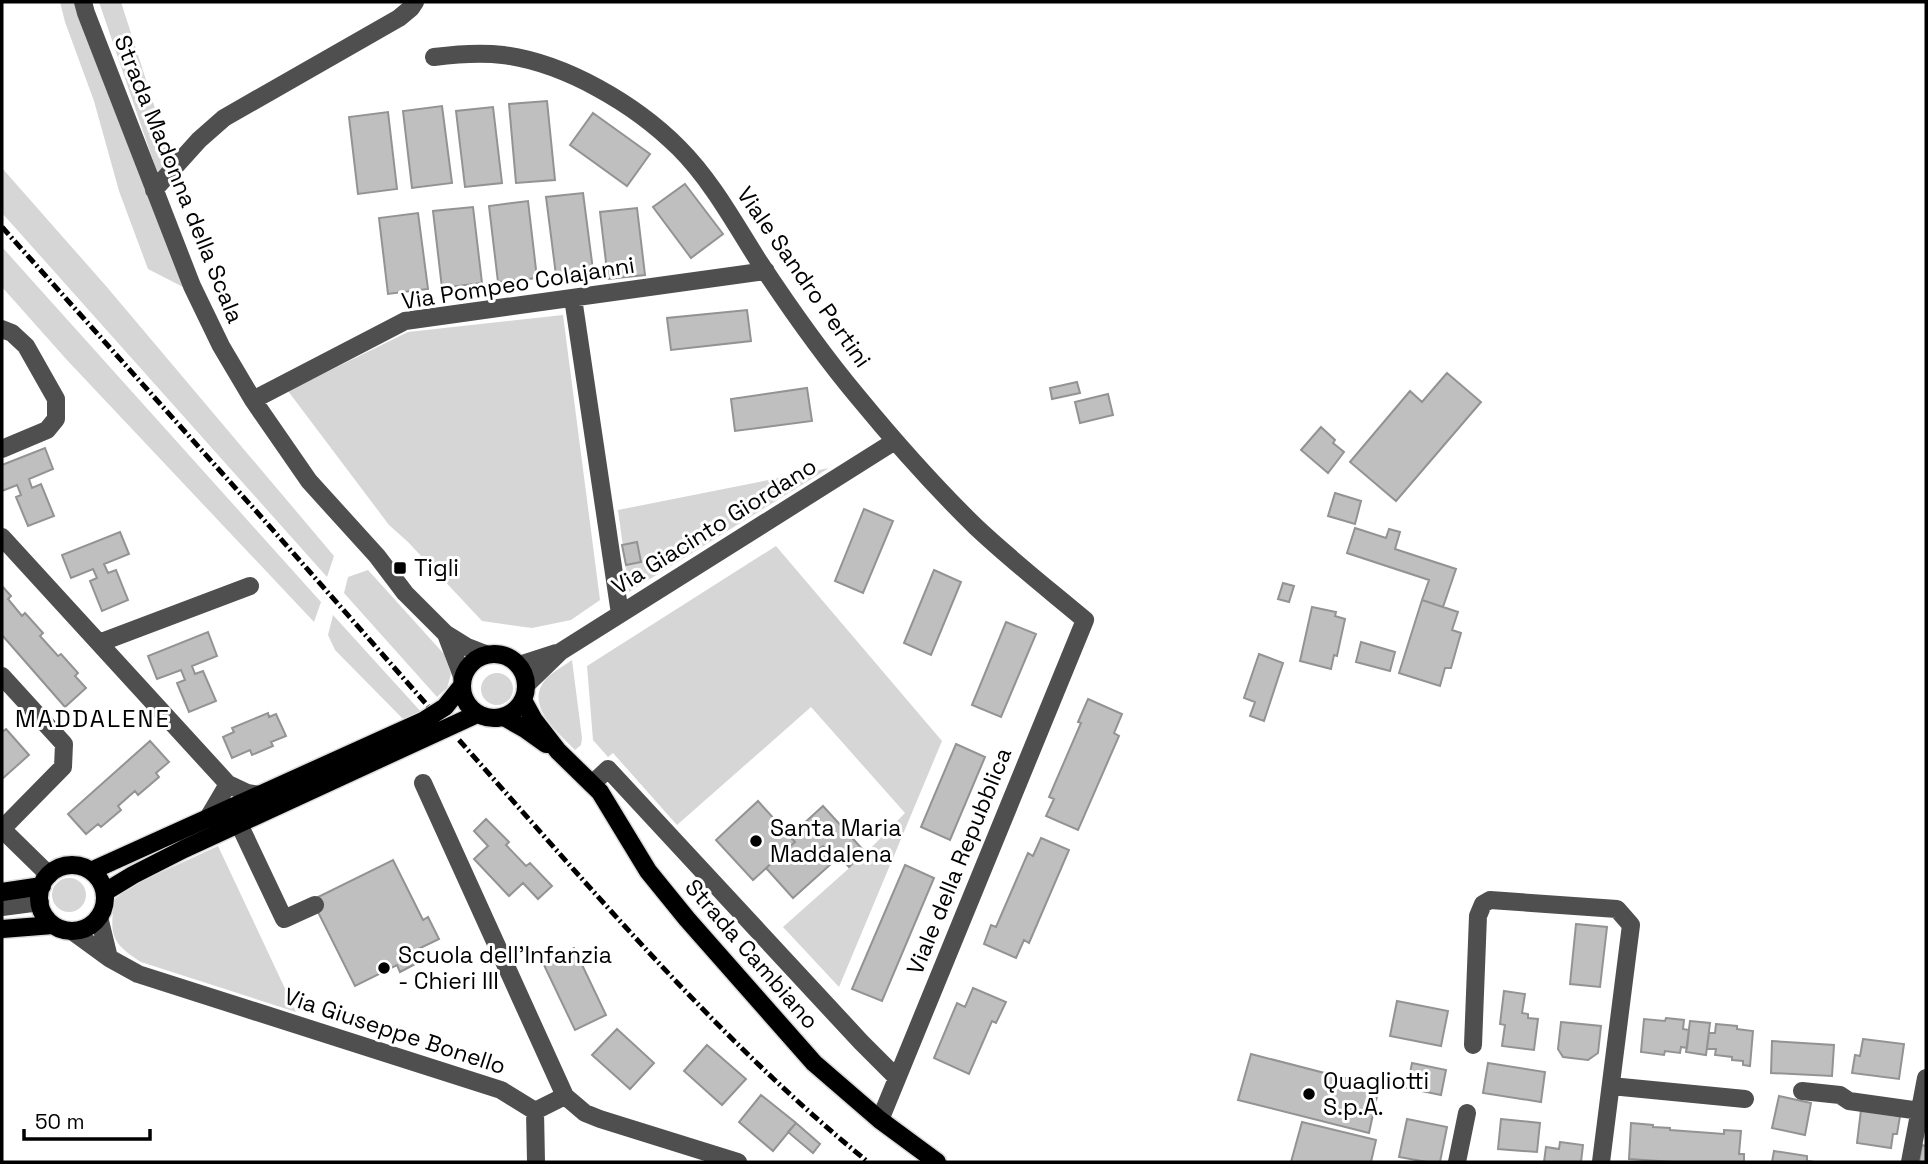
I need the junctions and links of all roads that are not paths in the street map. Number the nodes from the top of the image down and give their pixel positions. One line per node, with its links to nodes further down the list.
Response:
1 (83, 2): 4 (street, Strada Madonna della Scala)
2 (415, 2): 4 (street)
3 (435, 57): 5 (street, Viale Sandro Pertini)
4 (154, 190): 8 (street, Strada Madonna della Scala)
5 (766, 271): 6 (street, Via Pompeo Colajanni); 9 (street, Viale Sandro Pertini)
6 (573, 298): 8 (street, Via Pompeo Colajanni); 13 (street)
7 (2, 329): 10 (street)
8 (253, 400): 15 (street, Strada Madonna della Scala)
9 (895, 441): 13 (street, Via Giacinto Giordano); 14 (street, Viale Sandro Pertini)
10 (2, 449)
11 (2, 537): 16 (street)
12 (250, 586): 16 (street)
13 (620, 614): 17 (street, Via Giacinto Giordano)
14 (1085, 620): 45 (street, Viale della Repubblica)
15 (446, 634): 18 (street); 21 (street)
16 (100, 643): 27 (street)
17 (560, 652): 19 (street); 22 (street)
18 (485, 654): 19 (main road); 21 (main road)
19 (519, 665): 22 (main road)
20 (2, 676): 32 (street)
21 (462, 681): 23 (main road); 29 (main road)
22 (524, 693): 24 (main road); 25 (main road, Strada Cambiano)
23 (477, 714): 24 (main road); 31 (main road)
24 (504, 717): 25 (main road, Strada Cambiano)
25 (558, 751): 28 (main road, Strada Cambiano)
26 (423, 783): 49 (street)
27 (228, 784): 29 (street); 30 (street)
28 (592, 784): 45 (street); 54 (main road, Strada Cambiano)
29 (260, 795): 30 (main road)
30 (208, 818): 33 (main road)
31 (239, 824): 36 (main road); 37 (street)
32 (2, 829): 34 (street)
33 (91, 871): 34 (main road); 36 (main road)
34 (43, 888): 35 (main road); 38 (street); 40 (main road)
35 (2, 892)
36 (105, 892): 39 (main road)
37 (314, 905)
38 (2, 907)
39 (99, 917): 42 (main road); 43 (street)
40 (52, 925): 41 (main road); 42 (main road)
41 (2, 929)
42 (72, 931): 43 (street, Via Giuseppe Bonello)
43 (109, 958): 51 (street, Via Giuseppe Bonello)
44 (1474, 1045): 47 (street)
45 (896, 1077): 54 (street, Viale della Repubblica)
46 (1926, 1078): 52 (street)
47 (1611, 1086): 50 (street); 59 (street)
48 (1802, 1091): 52 (street)
49 (565, 1096): 51 (street); 56 (street)
50 (1745, 1099)
51 (535, 1111): 55 (street)
52 (1920, 1111): 60 (street)
53 (1467, 1113): 58 (street)
54 (880, 1120): 57 (main road, Strada Cambiano)
55 (537, 1162)
56 (738, 1162)
57 (937, 1162)
58 (1457, 1162)
59 (1601, 1162)
60 (1910, 1162)

